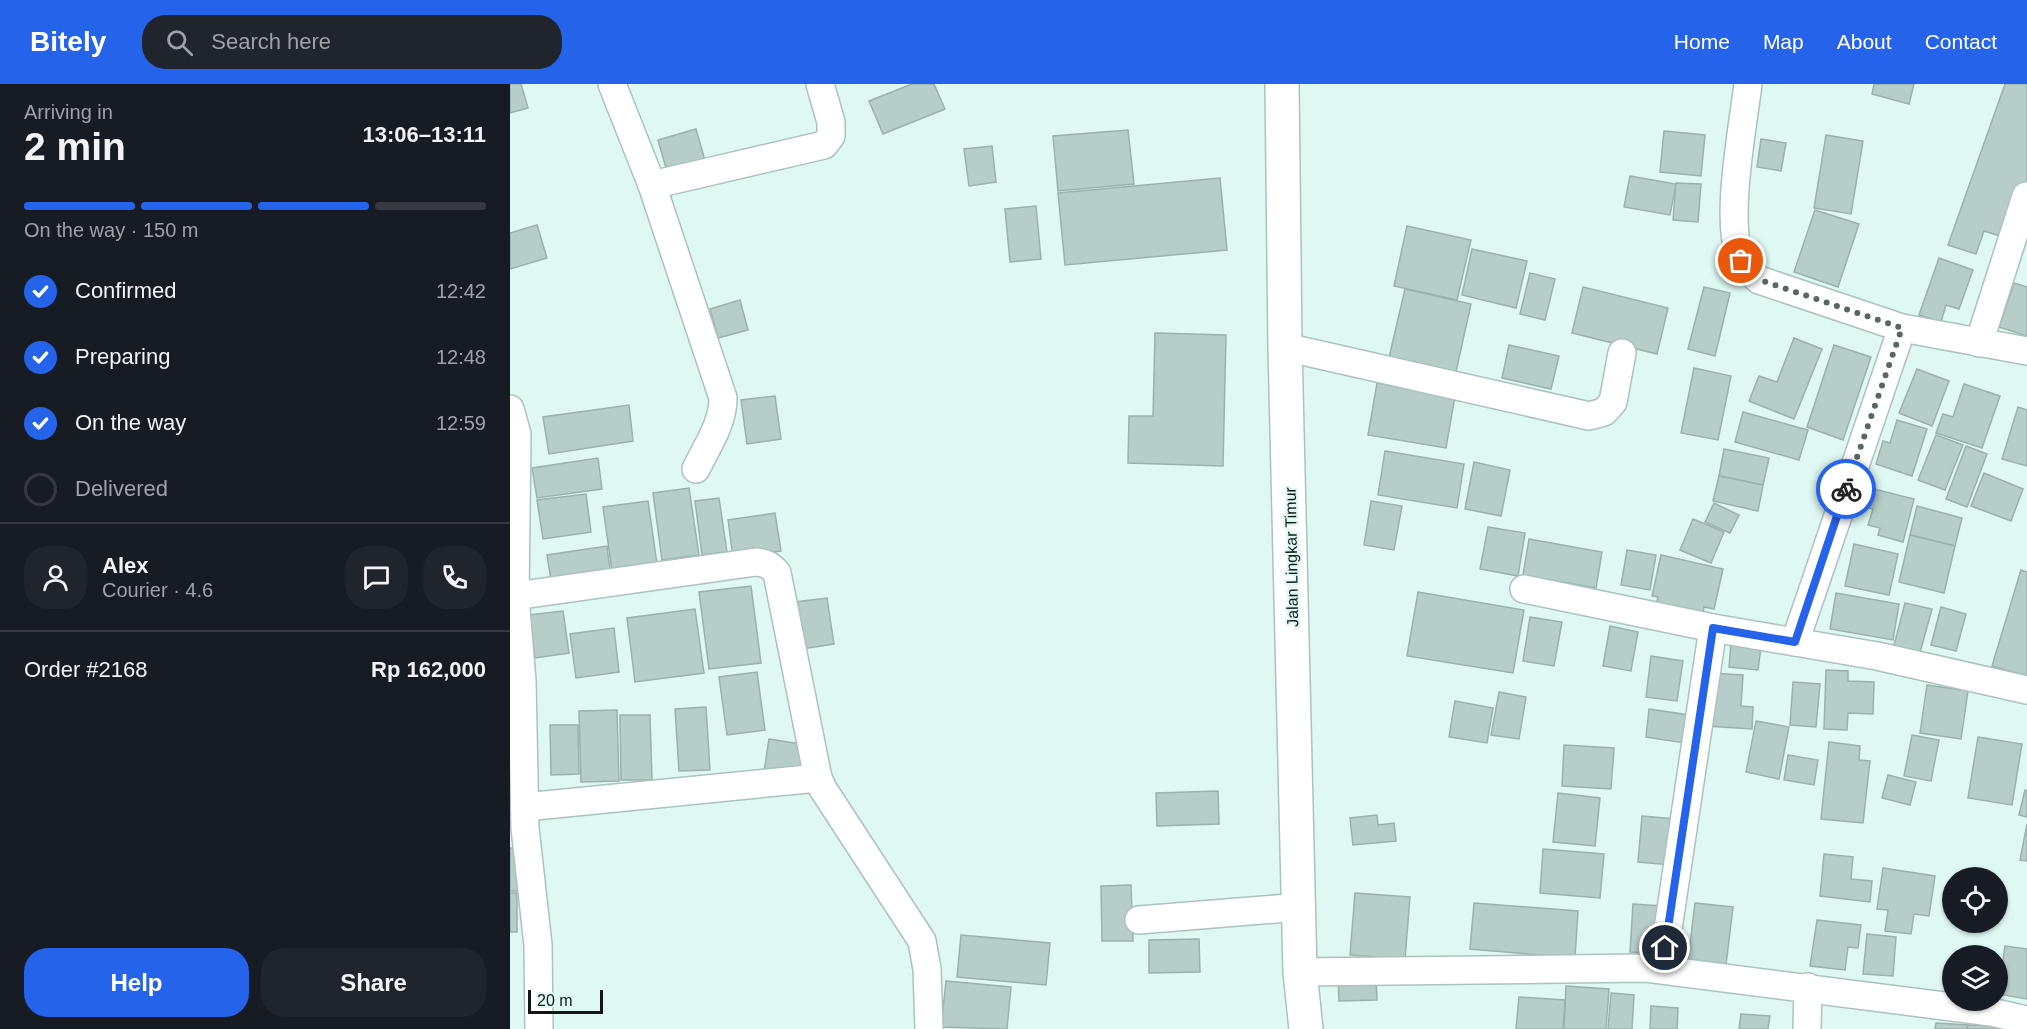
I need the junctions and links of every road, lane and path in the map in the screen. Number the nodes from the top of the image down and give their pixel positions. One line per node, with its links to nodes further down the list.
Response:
1 (612, 84): 5 (street)
2 (820, 84): 5 (street)
3 (1282, 84): 9 (highway, Jalan Lingkar Timur)
4 (1748, 84): 7 (street)
5 (652, 185): 13 (street)
6 (2025, 196): 8 (street)
7 (1902, 328): 8 (street); 17 (street)
8 (1978, 343): 10 (street)
9 (1285, 347): 11 (street); 21 (highway, Jalan Lingkar Timur)
10 (2027, 351)
11 (1622, 353)
12 (510, 409): 15 (street)
13 (696, 469)
14 (1524, 589): 16 (street)
15 (515, 596): 19 (street); 20 (street)
16 (1713, 628): 17 (street); 23 (street)
17 (1795, 642): 18 (street)
18 (2027, 690)
19 (818, 778): 20 (street); 28 (street)
20 (525, 807): 27 (street)
21 (1300, 907): 22 (street); 24 (highway, Jalan Lingkar Timur)
22 (1139, 920)
23 (1662, 969): 24 (street); 25 (street)
24 (1300, 972): 29 (highway, Jalan Lingkar Timur)
25 (1808, 987): 26 (street); 30 (street)
26 (2027, 1020)
27 (539, 1029)
28 (929, 1029)
29 (1306, 1029)
30 (1807, 1029)

